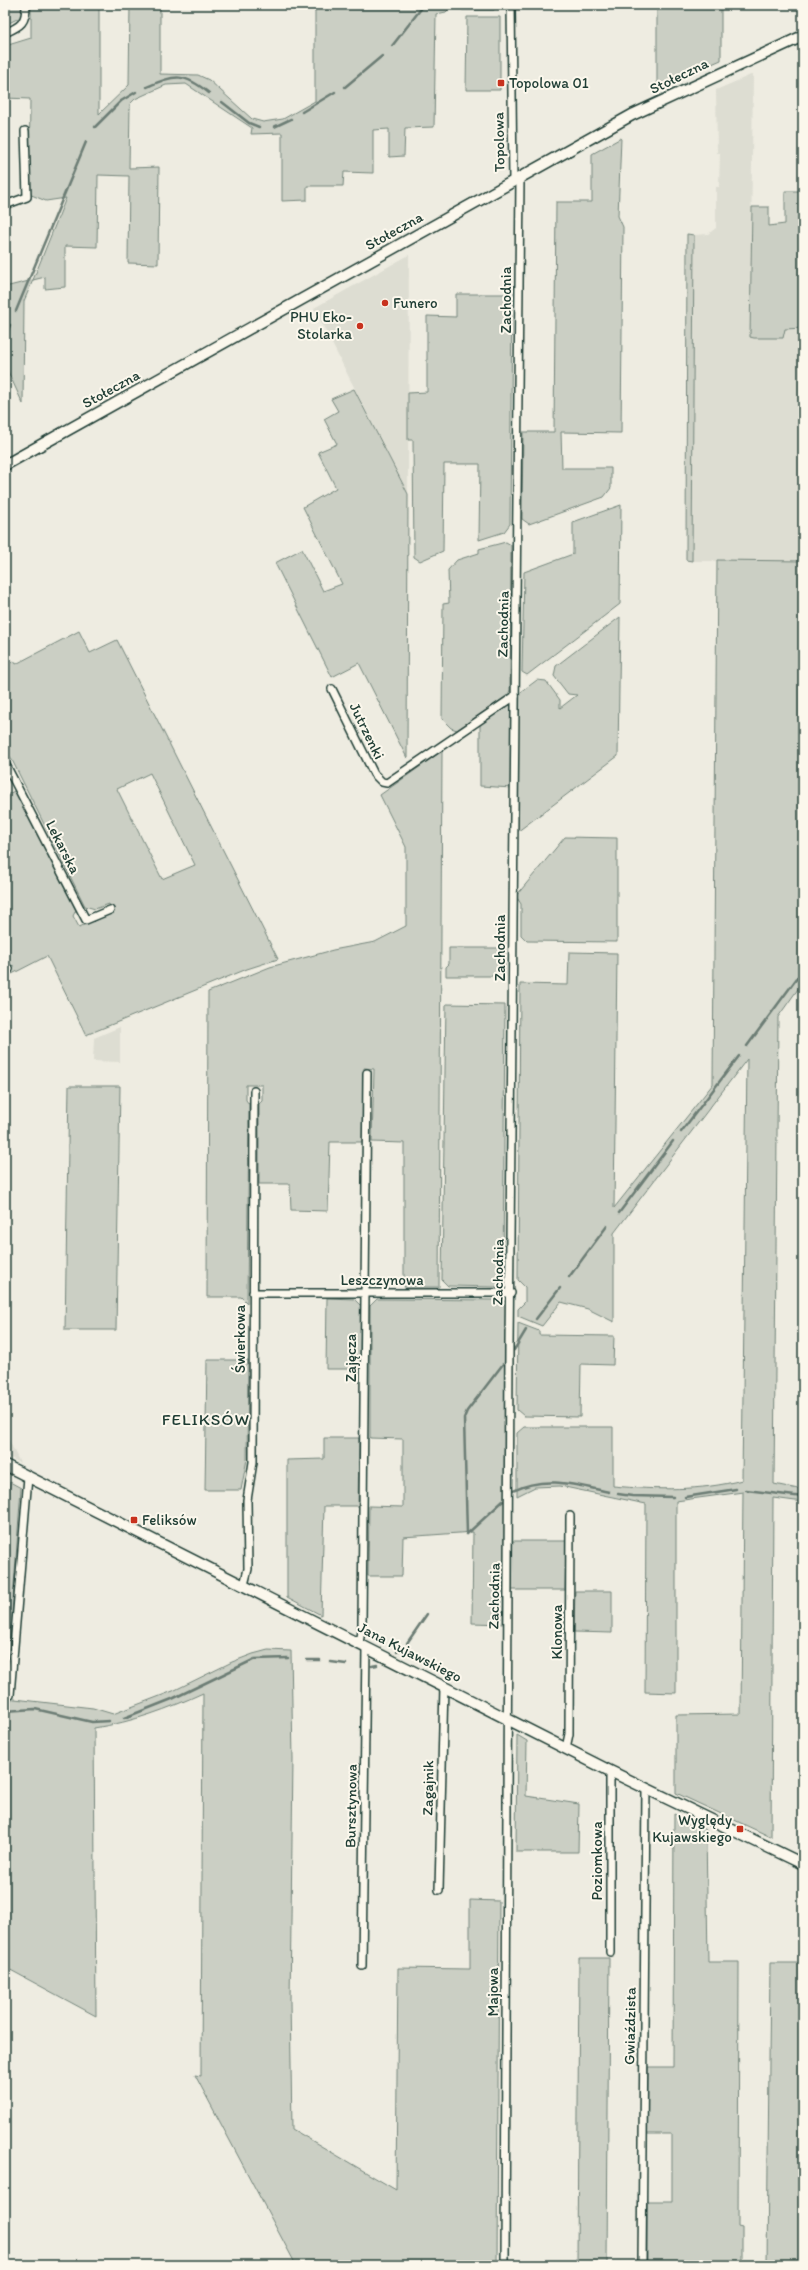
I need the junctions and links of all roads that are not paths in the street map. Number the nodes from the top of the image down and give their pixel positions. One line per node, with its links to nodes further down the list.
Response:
1 (26, 5): 3 (street)
2 (511, 5): 6 (street, Topolowa)
3 (5, 33)
4 (803, 36): 6 (main road, Stołeczna)
5 (25, 130): 7 (street)
6 (516, 180): 8 (main road, Stołeczna); 10 (street, Zachodnia)
7 (5, 205)
8 (5, 465)
9 (332, 689): 10 (street, Jutrzenki)
10 (515, 696): 17 (street, Zachodnia)
11 (5, 763): 12 (street, Lekarska)
12 (110, 910)
13 (367, 1073): 15 (street, Zajęcza)
14 (254, 1091): 16 (street, Świerkowa)
15 (365, 1292): 16 (street, Leszczynowa); 17 (street, Leszczynowa); 22 (street, Zajęcza)
16 (253, 1293): 21 (street, Świerkowa)
17 (511, 1294): 25 (street, Zachodnia)
18 (5, 1465): 19 (main road, Jana Kujawskiego)
19 (28, 1477): 21 (main road, Jana Kujawskiego); 24 (street)
20 (570, 1516): 26 (street, Klonowa)
21 (244, 1585): 22 (main road, Jana Kujawskiego)
22 (362, 1645): 23 (main road, Jana Kujawskiego); 32 (street, Bursztynowa)
23 (444, 1686): 25 (main road, Jana Kujawskiego); 30 (street, Zagajnik)
24 (10, 1695)
25 (507, 1718): 26 (main road, Jana Kujawskiego); 33 (street, Majowa)
26 (566, 1748): 27 (main road, Jana Kujawskiego)
27 (610, 1771): 28 (main road, Jana Kujawskiego); 31 (street, Poziomkowa)
28 (646, 1788): 29 (main road, Jana Kujawskiego); 34 (street, Gwiaździsta)
29 (803, 1864)
30 (439, 1890)
31 (610, 1952)
32 (362, 1966)
33 (504, 2265)
34 (642, 2265)

